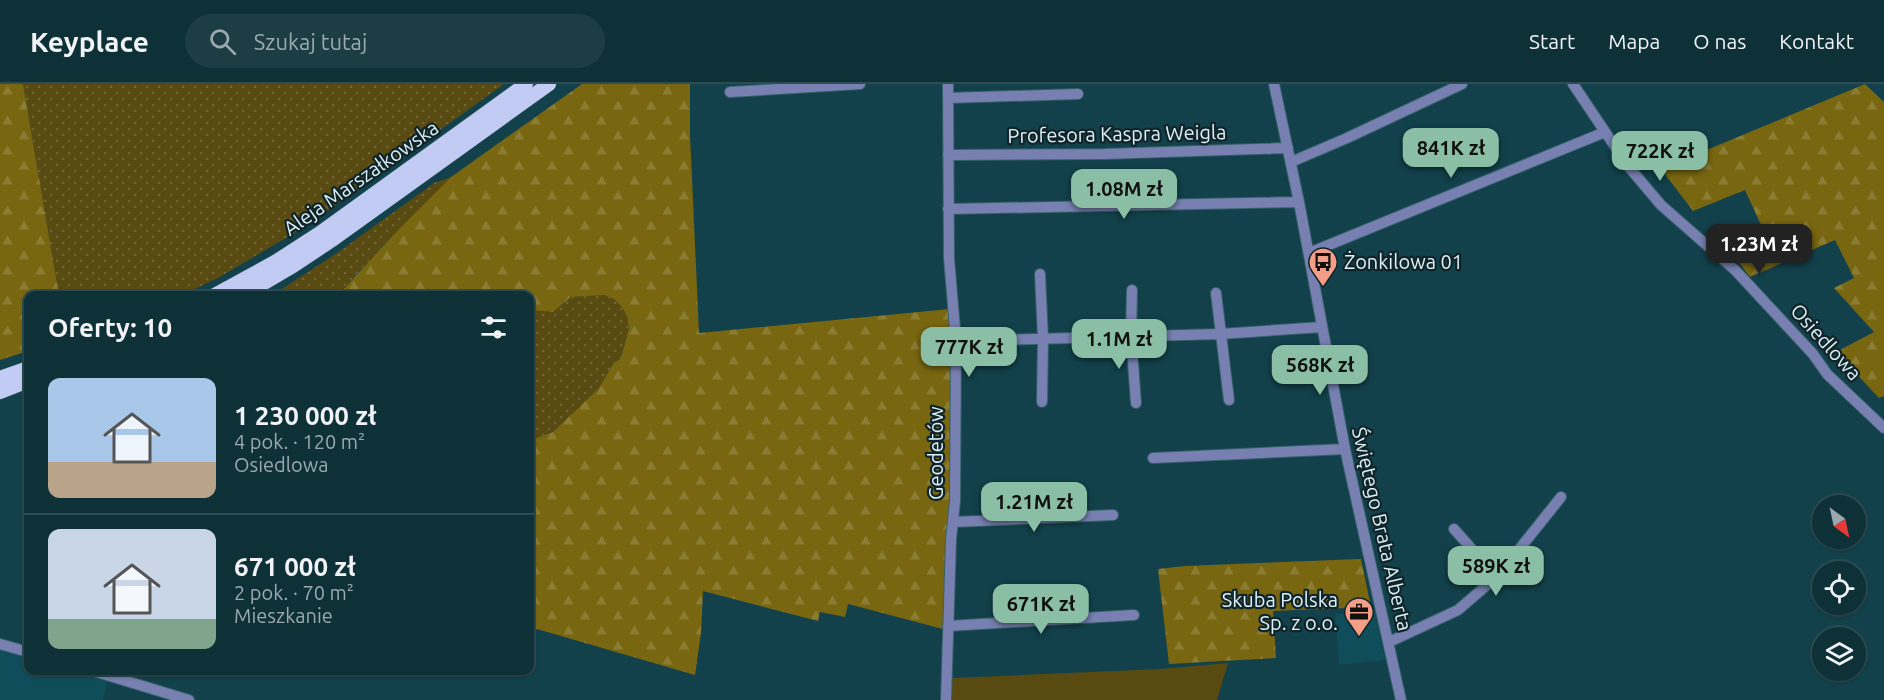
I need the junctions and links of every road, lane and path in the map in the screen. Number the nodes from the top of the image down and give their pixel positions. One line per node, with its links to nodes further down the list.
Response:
1 (526, 84): 20 (main road, Aleja Marszałkowska)
2 (549, 84): 21 (main road, Aleja Marszałkowska)
3 (860, 84): 8 (street)
4 (948, 84): 10 (street, Geodetów)
5 (1274, 84): 12 (street, Świętego Brata Alberta)
6 (1462, 84): 14 (street)
7 (1573, 84): 11 (street, Osiedlowa)
8 (735, 89)
9 (1078, 94): 10 (street)
10 (948, 98): 13 (street, Geodetów)
11 (1605, 132): 17 (street); 35 (street, Osiedlowa)
12 (1287, 148): 13 (street, Profesora Kaspra Weigla); 14 (street, Świętego Brata Alberta)
13 (948, 155): 16 (street, Geodetów)
14 (1291, 162): 15 (street, Świętego Brata Alberta)
15 (1299, 201): 16 (street); 17 (street, Świętego Brata Alberta)
16 (948, 209): 27 (street, Geodetów)
17 (1309, 253): 23 (street, Świętego Brata Alberta)
18 (1040, 274): 26 (street)
19 (1132, 290): 25 (street)
20 (222, 291)
21 (250, 291)
22 (1216, 293): 24 (street)
23 (1322, 327): 24 (street); 36 (street, Świętego Brata Alberta)
24 (1220, 334): 25 (street); 32 (street)
25 (1131, 336): 26 (street); 34 (street)
26 (1043, 338): 27 (street); 33 (street)
27 (956, 341): 40 (street, Geodetów)
28 (24, 369): 29 (main road)
29 (0, 378)
30 (24, 383): 31 (main road)
31 (0, 392)
32 (1229, 400)
33 (1042, 402)
34 (1136, 403)
35 (1884, 428)
36 (1345, 449): 37 (street); 45 (street, Świętego Brata Alberta)
37 (1153, 458)
38 (1561, 497): 42 (street)
39 (1113, 516): 40 (street)
40 (953, 522): 44 (street, Geodetów)
41 (1454, 530): 42 (street)
42 (1496, 576): 45 (street)
43 (1134, 615): 44 (street)
44 (948, 626): 50 (street, Geodetów)
45 (1389, 642): 51 (street, Świętego Brata Alberta)
46 (0, 644): 47 (street)
47 (24, 651)
48 (106, 675): 49 (street)
49 (189, 700)
50 (946, 700)
51 (1401, 700)

